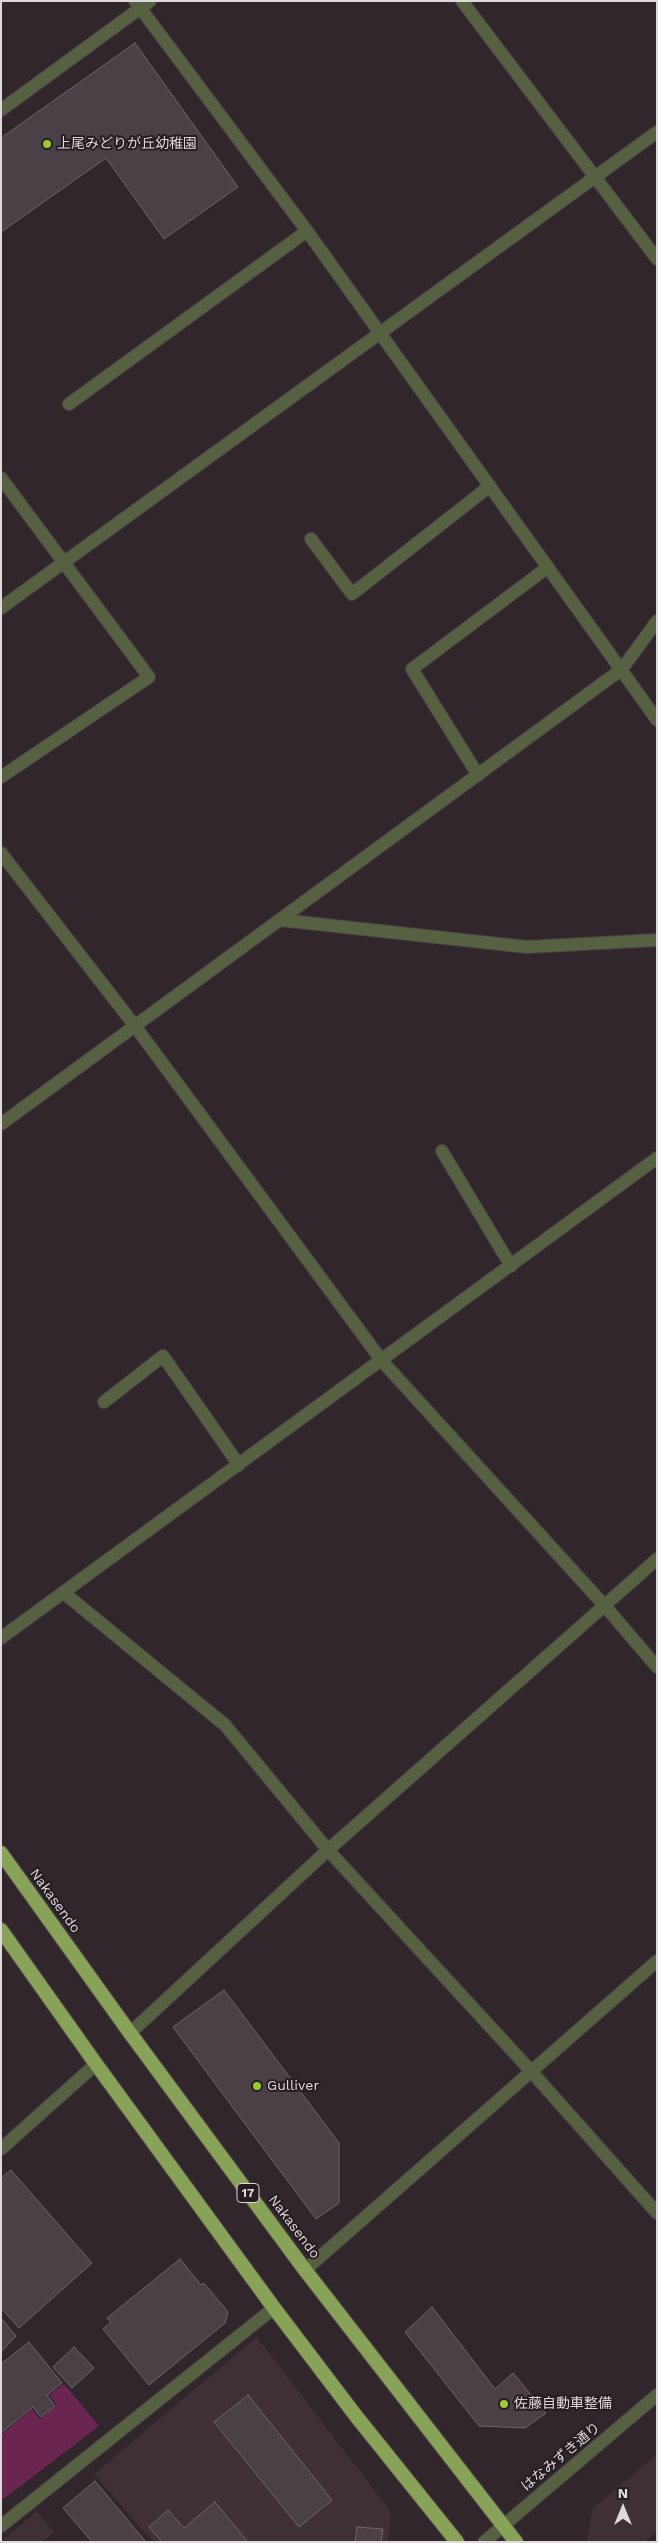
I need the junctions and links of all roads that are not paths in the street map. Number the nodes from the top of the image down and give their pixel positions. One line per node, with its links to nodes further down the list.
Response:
1 (462, 1): 5 (street)
2 (142, 4): 3 (street); 6 (street)
3 (1, 110)
4 (657, 132): 5 (street)
5 (595, 178): 7 (street); 8 (street)
6 (307, 230): 8 (street); 9 (street)
7 (657, 259)
8 (380, 332): 11 (street); 13 (street)
9 (68, 404)
10 (1, 478): 13 (street)
11 (490, 486): 12 (street); 14 (street)
12 (311, 539)
13 (63, 563): 15 (street); 20 (street)
14 (548, 567): 17 (street); 19 (street)
15 (1, 608)
16 (657, 621): 17 (street)
17 (622, 669): 18 (street); 19 (street)
18 (657, 720)
19 (478, 775): 22 (street)
20 (1, 777)
21 (1, 853): 24 (street)
22 (280, 920): 23 (street); 24 (street)
23 (657, 940)
24 (136, 1026): 25 (street); 29 (street)
25 (1, 1124)
26 (442, 1151): 28 (street)
27 (657, 1158): 28 (street)
28 (511, 1266): 29 (street)
29 (382, 1360): 31 (street); 34 (street)
30 (104, 1402): 31 (street)
31 (239, 1465): 33 (street)
32 (657, 1559): 34 (street)
33 (64, 1593): 35 (street); 37 (street)
34 (604, 1605): 36 (street); 37 (street)
35 (1, 1638)
36 (657, 1667)
37 (328, 1850): 41 (street); 43 (street)
38 (1, 1853): 41 (highway, Nakasendo / 17)
39 (1, 1930): 42 (highway)
40 (657, 1961): 43 (street)
41 (130, 2033): 46 (highway, Nakasendo / 17)
42 (96, 2064): 44 (street); 47 (highway)
43 (530, 2070): 45 (street); 46 (street)
44 (1, 2149)
45 (657, 2213)
46 (305, 2270): 50 (highway, Nakasendo / 17)
47 (274, 2308): 49 (street); 51 (highway)
48 (657, 2395): 50 (street, はなみずき通り)
49 (1, 2526)
50 (503, 2526): 52 (street, はなみずき通り); 53 (highway, Nakasendo / 17)
51 (457, 2542)
52 (484, 2542)
53 (516, 2542)

